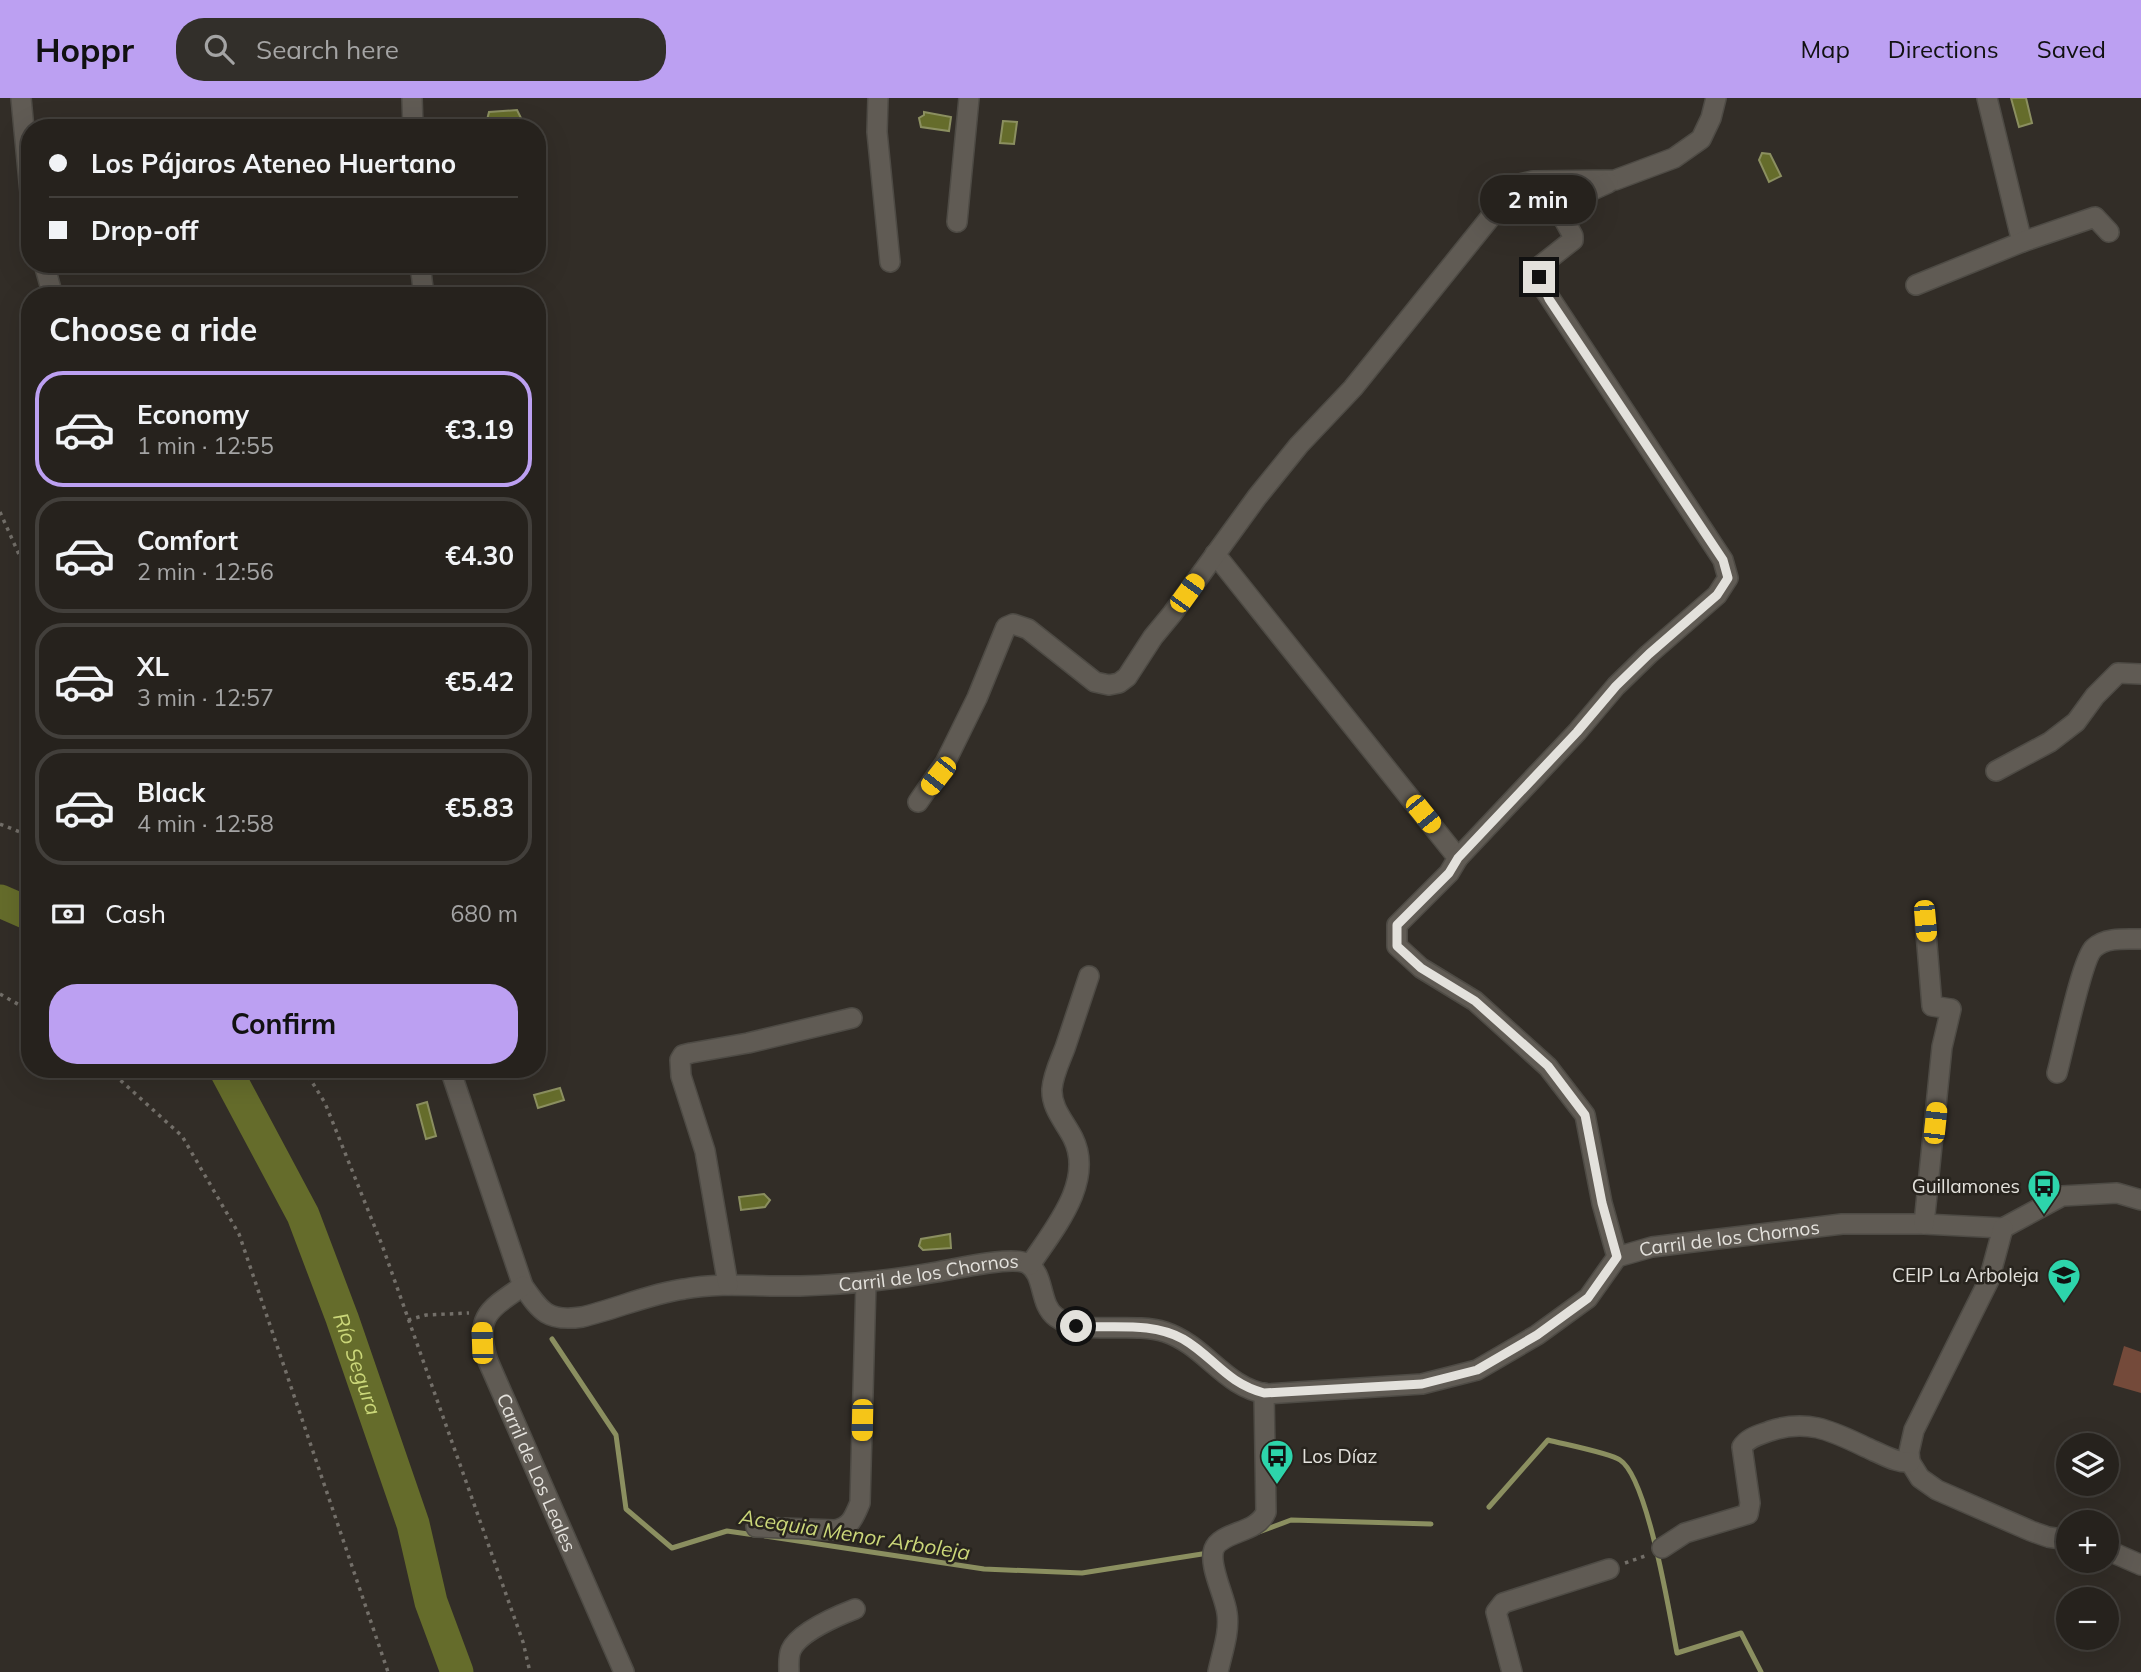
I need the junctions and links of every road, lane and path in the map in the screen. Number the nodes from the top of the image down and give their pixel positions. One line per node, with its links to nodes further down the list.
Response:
1 (21, 98): 7 (street)
2 (412, 98): 8 (street)
3 (878, 98): 15 (street)
4 (969, 98): 12 (street)
5 (1716, 98): 9 (street)
6 (1987, 98): 14 (street)
7 (23, 119)
8 (413, 119)
9 (1615, 180): 10 (street); 11 (street)
10 (1546, 181): 11 (street); 18 (street)
11 (1563, 205): 25 (street)
12 (957, 222)
13 (2109, 232): 14 (street)
14 (2022, 242): 16 (street)
15 (890, 262)
16 (1916, 285)
17 (0, 512): 19 (path)
18 (1215, 554): 22 (street); 25 (street)
19 (21, 559)
20 (2141, 674): 21 (street)
21 (1996, 771)
22 (918, 802)
23 (0, 824): 24 (path)
24 (21, 832)
25 (1458, 858): 39 (street)
26 (1925, 921): 37 (street)
27 (2141, 939): 32 (street)
28 (1089, 976): 40 (street)
29 (0, 994): 30 (path)
30 (21, 1006)
31 (852, 1018): 42 (street)
32 (2057, 1073)
33 (118, 1078): 55 (path)
34 (310, 1078): 45 (path)
35 (453, 1078): 43 (street, Carril de los Chornos)
36 (2141, 1200): 38 (street)
37 (1924, 1224): 38 (street, Carril de los Chornos); 39 (street, Carril de los Chornos)
38 (2003, 1228): 47 (street)
39 (1617, 1257): 46 (street, Carril de los Chornos)
40 (1030, 1265): 41 (street, Carril de los Chornos); 46 (street, Carril de los Chornos)
41 (866, 1282): 42 (street, Carril de los Chornos); 48 (street)
42 (729, 1285): 43 (street, Carril de los Chornos)
43 (523, 1286): 44 (street)
44 (485, 1317): 45 (path); 57 (street, Carril de Los Leales)
45 (408, 1320): 56 (path)
46 (1264, 1393): 59 (street)
47 (1910, 1462): 49 (street); 50 (street)
48 (756, 1527)
49 (2056, 1538)
50 (1658, 1550): 53 (path)
51 (2119, 1555): 52 (street)
52 (2141, 1565)
53 (1609, 1569): 60 (street)
54 (855, 1609): 58 (street)
55 (388, 1672)
56 (530, 1672)
57 (624, 1672)
58 (789, 1672)
59 (1218, 1672)
60 (1512, 1672)

